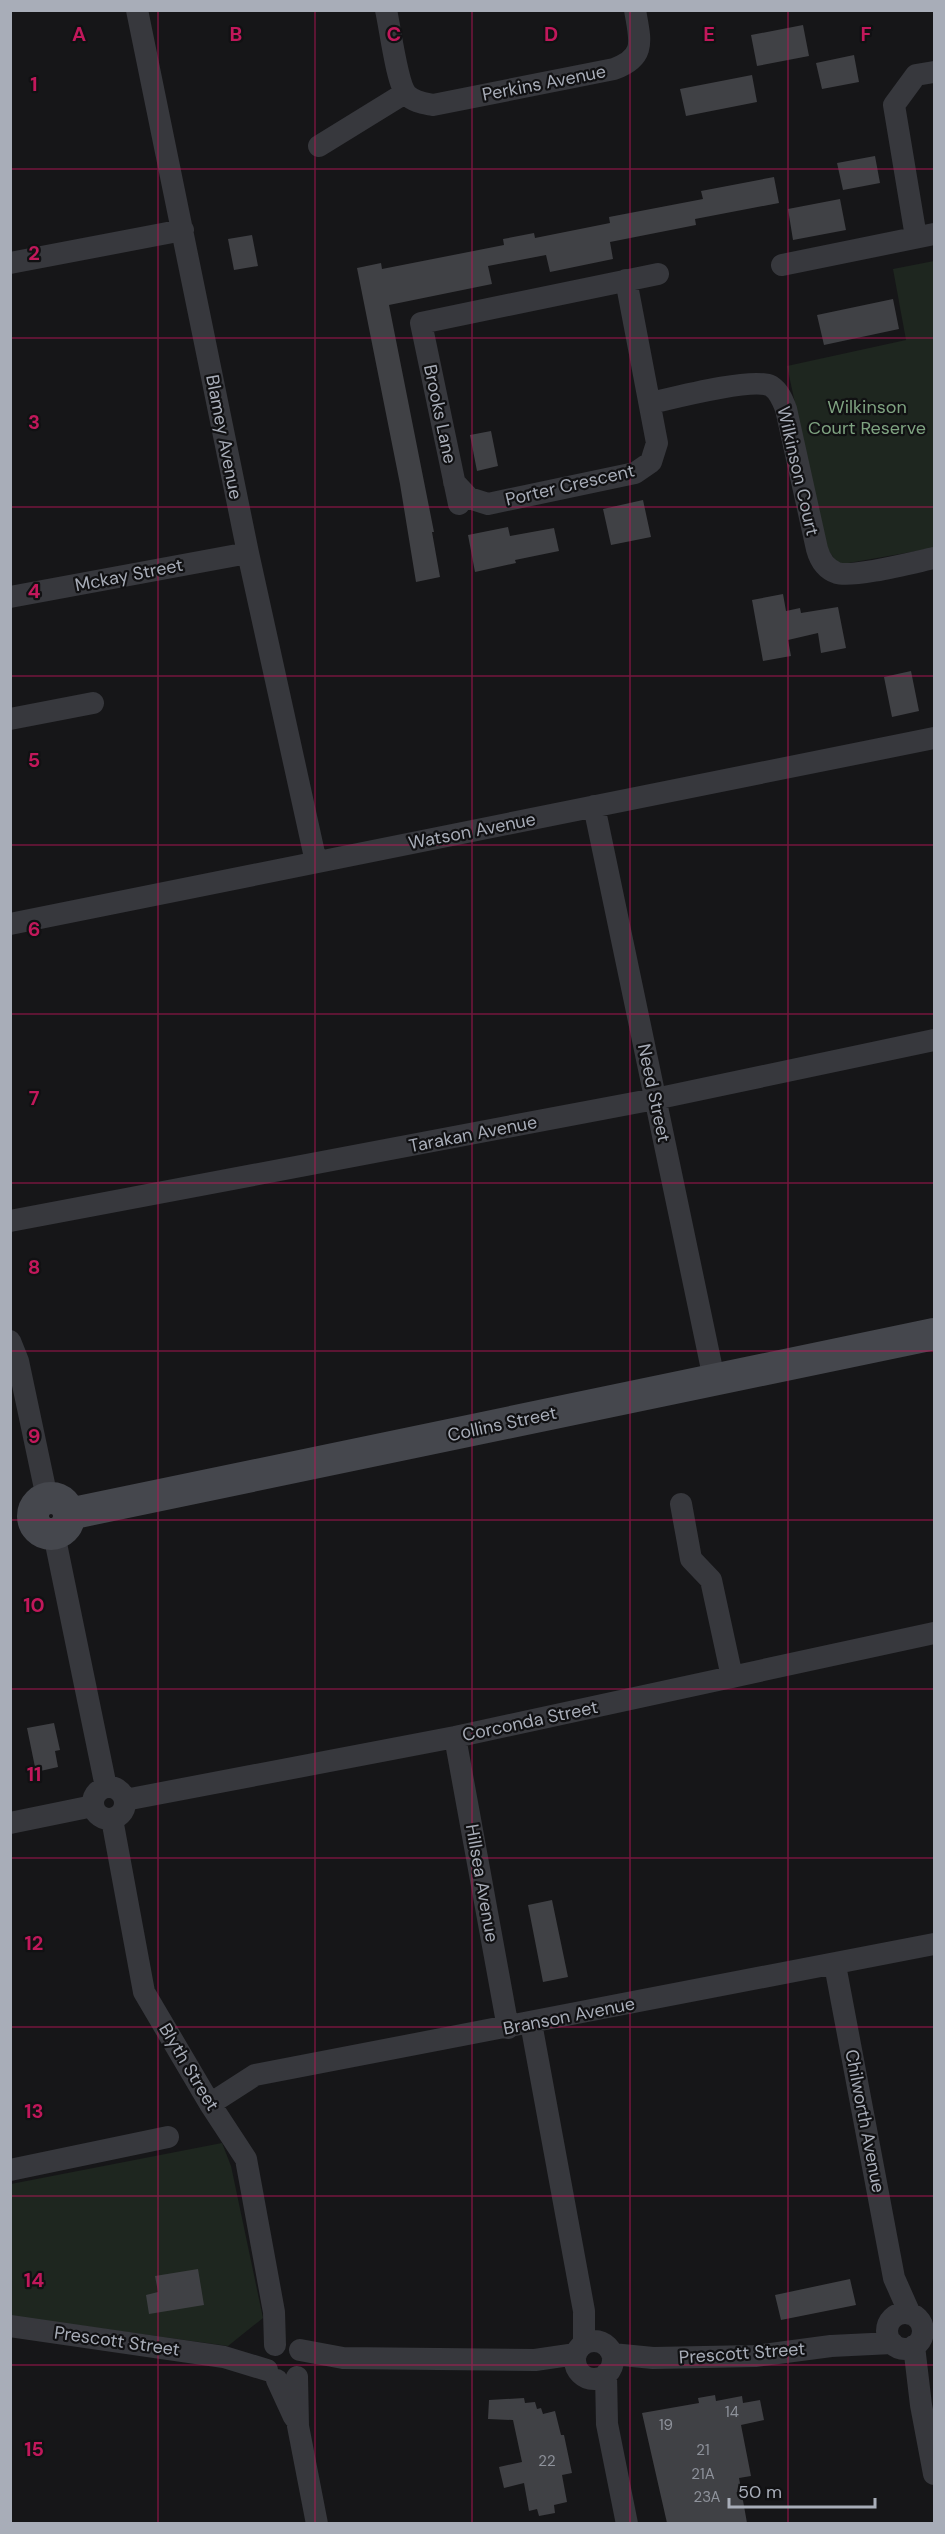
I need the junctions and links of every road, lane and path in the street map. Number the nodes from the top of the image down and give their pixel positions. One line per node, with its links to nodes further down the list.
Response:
1 (137, 10): 7 (street, Blamey Avenue)
2 (386, 10): 5 (street)
3 (635, 10): 5 (street, Perkins Avenue)
4 (934, 72): 8 (street)
5 (405, 93): 6 (street)
6 (320, 146)
7 (183, 230): 9 (street); 16 (street, Blamey Avenue)
8 (925, 236): 10 (street)
9 (10, 263)
10 (782, 265)
11 (658, 274): 12 (street)
12 (626, 280): 13 (street, Porter Crescent); 14 (street, Brooks Lane)
13 (651, 403): 14 (street, Porter Crescent); 17 (street, Wilkinson Court)
14 (454, 482): 15 (street, Brooks Lane)
15 (459, 504)
16 (248, 552): 18 (street, Mckay Street); 23 (street, Blamey Avenue)
17 (934, 558)
18 (10, 597)
19 (93, 703): 20 (street)
20 (10, 719)
21 (934, 738): 22 (street, Watson Avenue)
22 (594, 806): 23 (street, Watson Avenue); 26 (street, Need Street)
23 (316, 862): 24 (street, Watson Avenue)
24 (10, 924)
25 (934, 1040): 26 (street, Tarakan Avenue)
26 (655, 1099): 27 (street, Tarakan Avenue); 30 (street, Need Street)
27 (10, 1221)
28 (934, 1334): 30 (street, Collins Street)
29 (10, 1341): 32 (street)
30 (714, 1379): 32 (street, Collins Street)
31 (681, 1504): 34 (street)
32 (43, 1519): 36 (street)
33 (934, 1633): 34 (street, Corconda Street)
34 (732, 1677): 35 (street, Corconda Street)
35 (455, 1737): 37 (street, Corconda Street); 43 (street, Hillsea Avenue)
36 (106, 1787): 37 (street); 38 (street)
37 (125, 1800): 38 (street)
38 (102, 1812): 39 (street); 44 (street, Blyth Street)
39 (10, 1823)
40 (934, 1944): 41 (street, Branson Avenue)
41 (835, 1965): 42 (street, Branson Avenue); 48 (street, Chilworth Avenue)
42 (531, 2024): 43 (street, Branson Avenue); 49 (street)
43 (508, 2028): 44 (street, Branson Avenue)
44 (210, 2104): 50 (street, Blyth Street)
45 (168, 2137): 46 (street)
46 (10, 2170)
47 (10, 2326): 50 (street, Prescott Street)
48 (911, 2333): 49 (street, Prescott Street); 51 (street, Chilworth Avenue)
49 (594, 2360): 50 (street, Prescott Street); 53 (street)
50 (284, 2361): 52 (street, Blyth Street)
51 (934, 2474)
52 (317, 2523)
53 (627, 2523)

